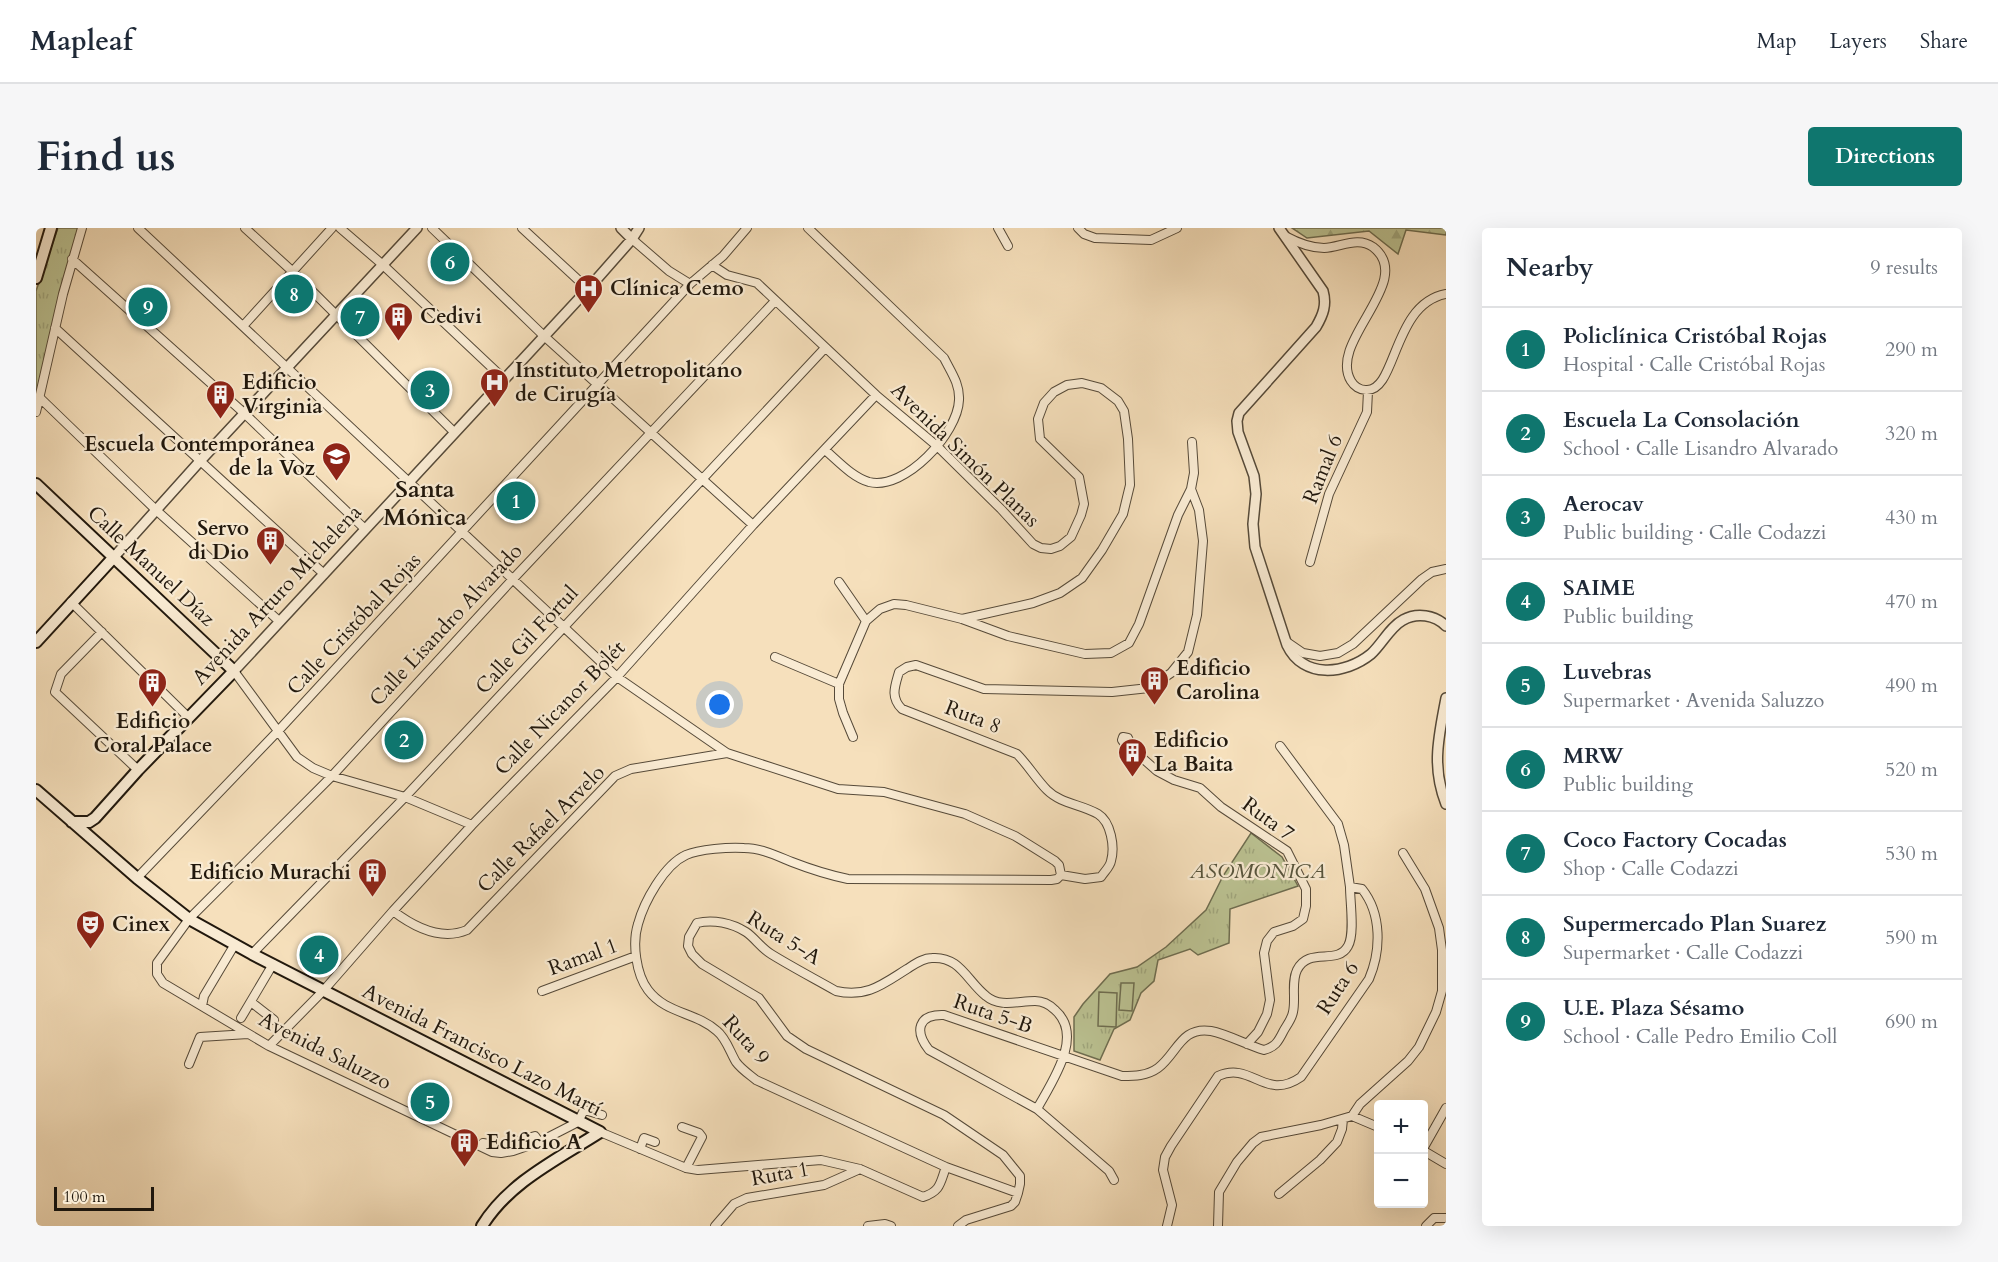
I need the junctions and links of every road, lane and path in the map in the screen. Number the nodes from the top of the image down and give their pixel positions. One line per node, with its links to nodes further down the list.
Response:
1 (51, 228): 24 (main road)
2 (82, 228): 20 (street)
3 (138, 228): 30 (street)
4 (245, 228): 23 (street)
5 (332, 228): 23 (street)
6 (340, 228): 21 (street)
7 (417, 228): 21 (street)
8 (432, 228): 32 (street)
9 (522, 228): 26 (street)
10 (621, 228): 18 (street)
11 (639, 228): 18 (street, Avenida Arturo Michelena)
12 (747, 228): 22 (street, Calle Cristóbal Rojas)
13 (808, 228): 45 (street)
14 (998, 228): 19 (street)
15 (1078, 228): 16 (street)
16 (1177, 228)
17 (1281, 232): 37 (street); 70 (street)
18 (632, 239): 25 (street); 26 (street, Avenida Arturo Michelena)
19 (1008, 246)
20 (72, 259): 31 (street); 41 (street)
21 (383, 265): 29 (street); 35 (street)
22 (712, 265): 25 (street, Calle Cristóbal Rojas); 28 (street, Avenida Simón Planas)
23 (292, 271): 29 (street); 30 (street)
24 (36, 278)
25 (690, 284): 36 (street, Calle Cristóbal Rojas)
26 (588, 289): 32 (street, Avenida Arturo Michelena)
27 (1446, 294): 37 (street)
28 (775, 301): 33 (street, Avenida Simón Planas); 43 (street, Calle Lisandro Alvarado)
29 (336, 315): 34 (street); 42 (street)
30 (244, 325): 34 (street)
31 (55, 327): 39 (street); 47 (street)
32 (544, 336): 35 (street, Avenida Arturo Michelena); 36 (street)
33 (825, 348): 38 (street, Avenida Simón Planas); 48 (street, Calle Gil Fortul)
34 (288, 368): 41 (street); 49 (street)
35 (504, 379): 42 (street, Avenida Arturo Michelena)
36 (599, 383): 43 (street); 55 (street, Calle Cristóbal Rojas)
37 (1368, 391): 57 (street, Ramal 6)
38 (876, 395): 45 (street, Avenida Simón Planas); 46 (street, Calle Nicanor Bolét)
39 (40, 398): 40 (street); 52 (street)
40 (36, 412)
41 (244, 413): 47 (street); 54 (street)
42 (454, 432): 49 (street, Avenida Arturo Michelena)
43 (651, 432): 48 (street); 60 (street, Calle Lisandro Alvarado)
44 (1192, 442): 51 (street, Ruta 8)
45 (937, 446): 46 (street); 63 (street, Avenida Simón Planas)
46 (825, 450): 53 (street, Calle Nicanor Bolét)
47 (201, 460): 52 (street); 59 (street)
48 (702, 478): 53 (street); 67 (street, Calle Gil Fortul)
49 (408, 482): 54 (street, Avenida Arturo Michelena); 55 (street)
50 (39, 489): 56 (main road, Calle Manuel Díaz)
51 (1191, 489): 63 (street); 92 (street, Ruta 8)
52 (156, 510): 56 (street); 64 (street)
53 (753, 525): 73 (street, Calle Nicanor Bolét)
54 (365, 530): 59 (street, Avenida Arturo Michelena)
55 (463, 533): 60 (street); 77 (street, Calle Cristóbal Rojas)
56 (114, 557): 62 (main road); 72 (main road, Calle Manuel Díaz)
57 (1310, 562)
58 (1446, 569): 70 (street)
59 (324, 574): 64 (street, Avenida Arturo Michelena)
60 (513, 579): 67 (street); 83 (street, Calle Lisandro Alvarado)
61 (839, 582): 65 (street)
62 (71, 602): 68 (street); 69 (main road)
63 (962, 619): 65 (street)
64 (279, 621): 72 (street, Avenida Arturo Michelena)
65 (866, 621): 74 (street)
66 (1446, 626): 70 (street)
67 (564, 628): 73 (street); 85 (street, Calle Gil Fortul)
68 (102, 632): 76 (street); 82 (street)
69 (38, 637)
70 (1284, 639)
71 (775, 657): 74 (street)
72 (234, 671): 76 (main road, Avenida Arturo Michelena); 77 (street, Calle Manuel Díaz)
73 (616, 677): 81 (street); 89 (street, Calle Nicanor Bolét)
74 (839, 684): 78 (street)
75 (1446, 698): 86 (street)
76 (189, 718): 82 (main road, Avenida Arturo Michelena)
77 (279, 730): 83 (street, Calle Manuel Díaz); 93 (street, Calle Cristóbal Rojas)
78 (853, 737)
79 (1280, 746): 94 (street)
80 (1132, 749): 108 (street, Ruta 7)
81 (727, 753): 92 (street); 95 (street, Calle Rafael Arvelo)
82 (138, 770): 87 (main road, Avenida Arturo Michelena)
83 (332, 776): 85 (street, Calle Manuel Díaz); 96 (street, Calle Lisandro Alvarado)
84 (36, 790): 88 (main road, Avenida Francisco Lazo Martí)
85 (405, 797): 89 (street, Calle Manuel Díaz); 98 (street, Calle Gil Fortul)
86 (1446, 804)
87 (95, 818): 88 (main road); 90 (main road)
88 (72, 822): 90 (main road, Avenida Francisco Lazo Martí)
89 (472, 825): 95 (street, Calle Nicanor Bolét)
90 (100, 845): 93 (main road, Avenida Francisco Lazo Martí)
91 (1403, 853): 115 (street)
92 (1061, 874): 99 (street, Ruta 9)
93 (137, 878): 96 (main road, Avenida Francisco Lazo Martí)
94 (1350, 887): 108 (street, Ruta 6); 140 (street, Ruta 6)
95 (393, 911): 101 (street, Calle Nicanor Bolét)
96 (189, 919): 97 (main road, Avenida Francisco Lazo Martí); 104 (street, Avenida Saluzzo)
97 (235, 944): 98 (main road, Avenida Francisco Lazo Martí); 104 (street)
98 (252, 954): 100 (main road, Avenida Francisco Lazo Martí)
99 (636, 956): 102 (street, Ramal 1); 128 (street, Ruta 9)
100 (273, 964): 101 (main road, Avenida Francisco Lazo Martí); 103 (street)
101 (324, 990): 109 (street, Calle Nicanor Bolét); 117 (main road, Avenida Francisco Lazo Martí)
102 (542, 991)
103 (251, 1002): 105 (street); 106 (street)
104 (202, 1006): 107 (street, Avenida Saluzzo)
105 (241, 1018)
106 (274, 1020)
107 (249, 1034): 109 (street, Avenida Saluzzo); 111 (street)
108 (1247, 1044): 110 (street, Ruta 6)
109 (269, 1046): 121 (street, Avenida Saluzzo)
110 (1065, 1057): 113 (street, Ruta 5-A); 113 (street, Ruta 5-B); 132 (street, Ruta 5-A)
111 (189, 1064)
112 (1446, 1108): 123 (street)
113 (1037, 1109): 131 (street)
114 (602, 1115): 117 (street, Avenida Saluzzo)
115 (1352, 1116): 116 (street); 118 (street)
116 (1343, 1119): 133 (street); 141 (street)
117 (578, 1122): 120 (main road, Avenida Francisco Lazo Martí); 121 (street, Avenida Saluzzo)
118 (1374, 1125)
119 (682, 1127): 129 (street)
120 (600, 1132): 125 (street, Avenida Francisco Lazo Martí); 135 (main road)
121 (539, 1142): 124 (street)
122 (656, 1142): 125 (street)
123 (1428, 1142)
124 (483, 1143)
125 (640, 1149): 129 (street, Avenida Francisco Lazo Martí)
126 (1428, 1152): 127 (street)
127 (1446, 1164)
128 (946, 1167): 130 (street, Avenida Francisco Lazo Martí); 132 (street, Ruta 9)
129 (686, 1168): 130 (street, Avenida Francisco Lazo Martí)
130 (860, 1169): 136 (street, Ruta 1)
131 (1114, 1180)
132 (1018, 1193): 139 (street)
133 (1279, 1194)
134 (1446, 1218): 142 (street)
135 (482, 1226)
136 (715, 1226)
137 (868, 1226): 138 (street)
138 (891, 1226)
139 (958, 1226)
140 (1167, 1226)
141 (1218, 1226)
142 (1426, 1226)

